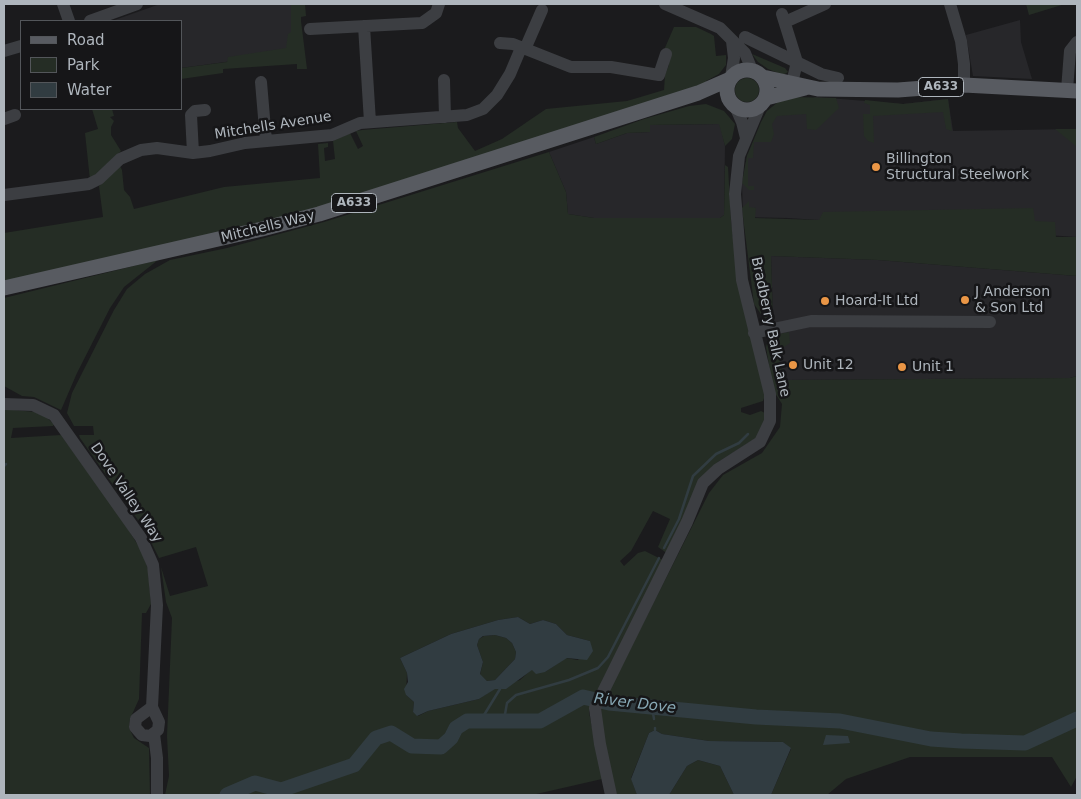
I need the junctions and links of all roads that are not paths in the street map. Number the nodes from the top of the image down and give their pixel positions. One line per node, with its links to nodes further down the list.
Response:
1 (63, 4): 8 (street)
2 (133, 4): 9 (street)
3 (439, 4): 10 (street)
4 (665, 4): 13 (street)
5 (825, 4): 20 (street)
6 (950, 4): 27 (street)
7 (542, 10): 17 (street, Mitchells Avenue)
8 (69, 20)
9 (93, 20)
10 (364, 26): 11 (street); 34 (street)
11 (310, 29)
12 (745, 37): 20 (street)
13 (732, 41): 21 (street); 22 (street)
14 (1077, 42): 28 (street)
15 (500, 43): 17 (street)
16 (20, 46): 18 (street)
17 (523, 48): 19 (street); 33 (street, Mitchells Avenue)
18 (4, 51)
19 (666, 54)
20 (796, 62): 23 (street); 26 (street)
21 (758, 73): 22 (main road); 26 (main road); 30 (main road)
22 (731, 78): 29 (main road, Mitchells Way); 31 (main road)
23 (838, 78)
24 (444, 80): 33 (street)
25 (261, 82): 36 (street)
26 (798, 85): 27 (main road, A633); 30 (main road, A633)
27 (964, 85): 28 (main road, A633)
28 (1072, 91)
29 (698, 93): 31 (main road); 39 (main road, Mitchells Way / A633)
30 (763, 102): 31 (main road); 35 (street, Bradberry Balk Lane)
31 (733, 105): 35 (street)
32 (205, 110): 37 (street)
33 (446, 117): 34 (street, Mitchells Avenue)
34 (370, 122): 36 (street, Mitchells Avenue)
35 (746, 138): 41 (street, Bradberry Balk Lane)
36 (266, 141): 37 (street, Mitchells Avenue)
37 (193, 153): 38 (street, Mitchells Avenue)
38 (4, 195)
39 (4, 288)
40 (990, 322): 41 (street)
41 (754, 333): 46 (street, Bradberry Balk Lane)
42 (4, 404): 43 (street, Dove Valley Way)
43 (152, 707): 44 (street); 44 (street)
44 (154, 734): 45 (street)
45 (157, 792)
46 (612, 795)

